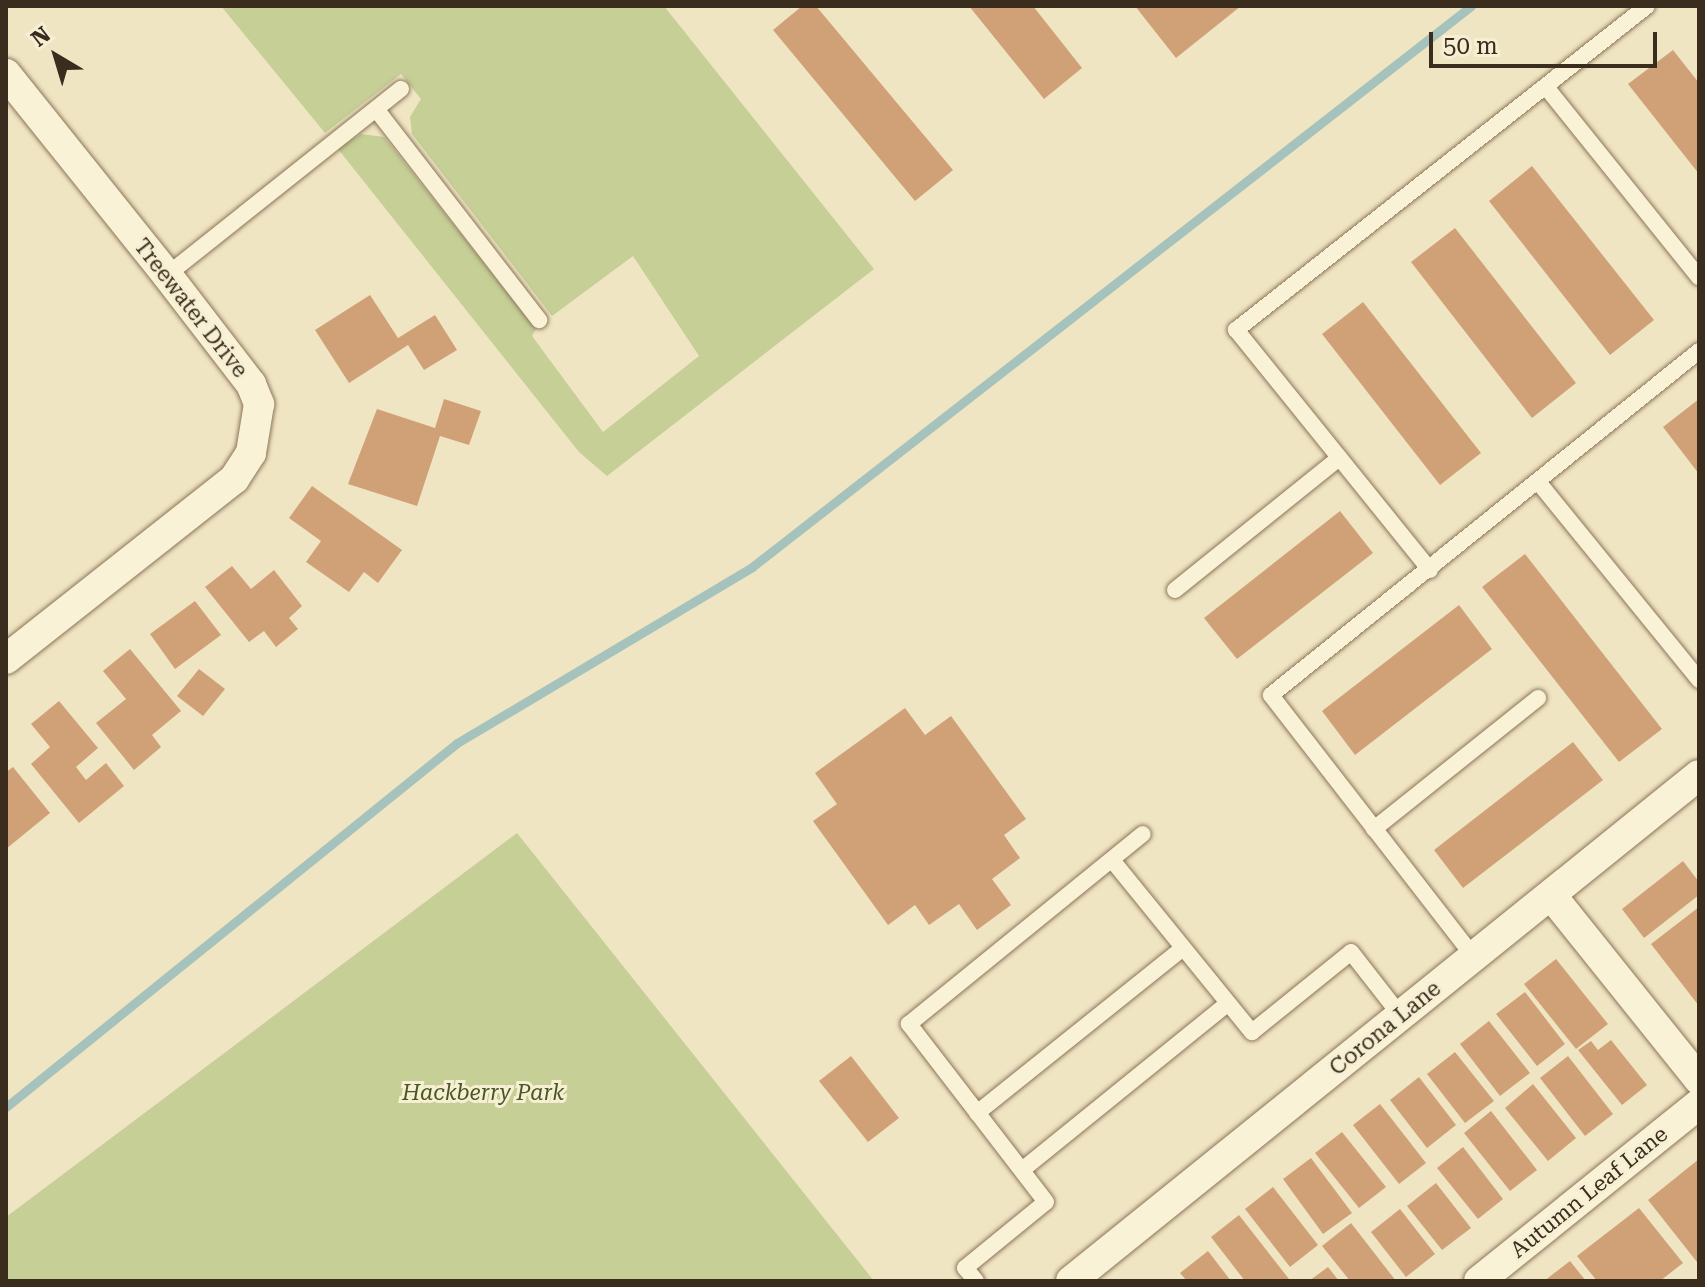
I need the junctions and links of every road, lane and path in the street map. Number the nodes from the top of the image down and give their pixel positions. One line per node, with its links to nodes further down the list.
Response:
1 (1647, 6): 3 (lane)
2 (6, 74): 6 (street, Treewater Drive)
3 (1546, 87): 7 (lane); 10 (lane)
4 (401, 89): 5 (lane)
5 (376, 109): 6 (lane); 8 (lane)
6 (167, 275): 14 (street, Treewater Drive)
7 (1699, 277)
8 (539, 320)
9 (1699, 351): 11 (lane)
10 (1339, 458): 12 (lane); 13 (lane)
11 (1539, 483): 12 (lane); 15 (lane)
12 (1430, 570): 18 (lane)
13 (1175, 590)
14 (6, 659)
15 (1699, 680)
16 (1538, 698): 18 (lane)
17 (1699, 775): 21 (street, Corona Lane)
18 (1374, 829): 23 (lane)
19 (1143, 834): 20 (lane)
20 (1112, 860): 22 (lane); 28 (lane)
21 (1551, 895): 23 (street, Corona Lane); 26 (street)
22 (1183, 948): 24 (lane); 28 (lane)
23 (1474, 957): 25 (street, Corona Lane)
24 (1228, 1003): 25 (lane); 29 (lane)
25 (1401, 1016): 30 (street, Corona Lane)
26 (1699, 1080)
27 (1699, 1104): 32 (street, Autumn Leaf Lane)
28 (977, 1113): 29 (lane)
29 (1022, 1170): 31 (lane)
30 (1074, 1280)
31 (976, 1281)
32 (1479, 1281)

